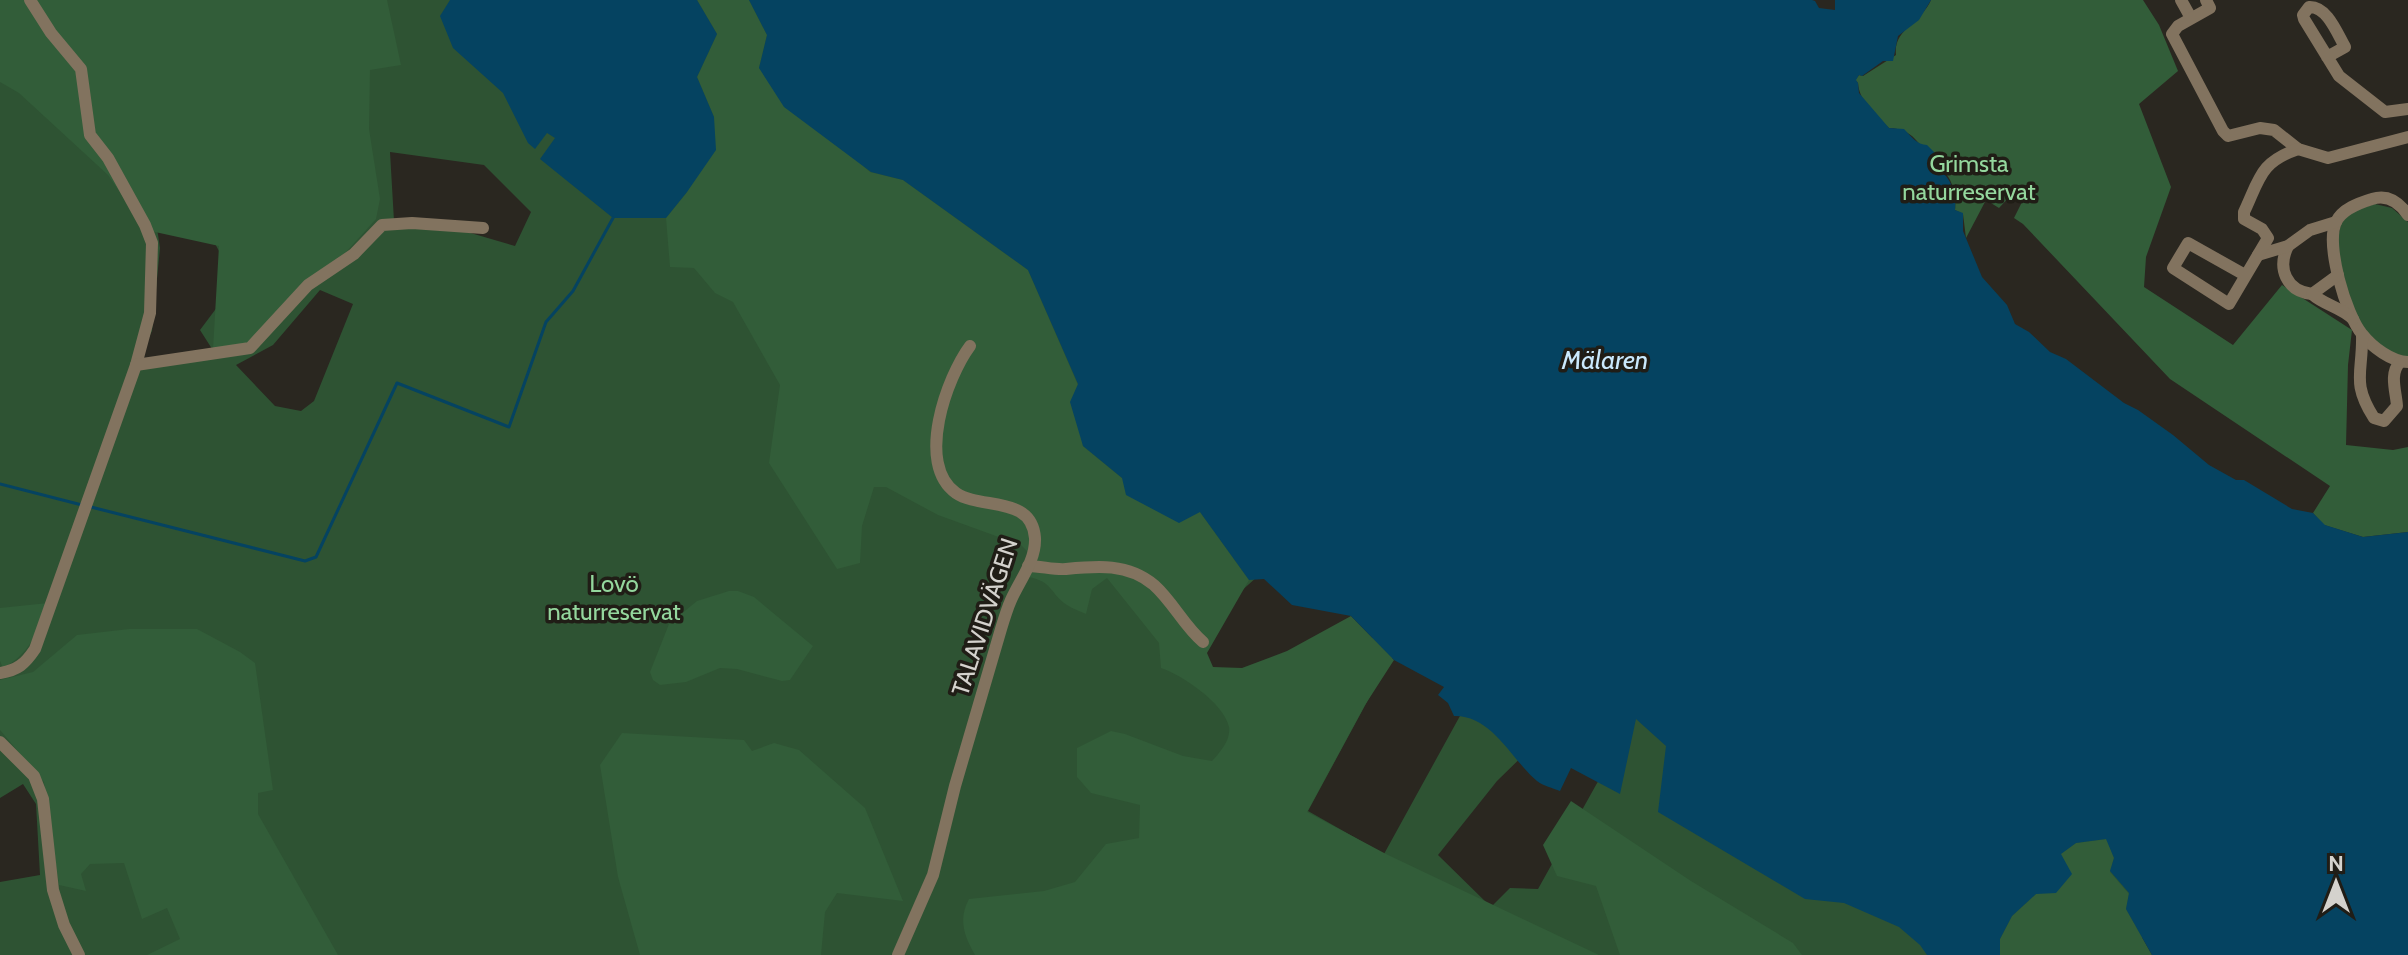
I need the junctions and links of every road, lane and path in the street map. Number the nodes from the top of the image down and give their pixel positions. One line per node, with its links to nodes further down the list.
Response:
1 (30, 0): 21 (street)
2 (2181, 0): 4 (street)
3 (2206, 0): 4 (street)
4 (2191, 18): 8 (street)
5 (2327, 57): 6 (street)
6 (2408, 109)
7 (2408, 137): 8 (street)
8 (2298, 149): 13 (street)
9 (2408, 215): 10 (street)
10 (2336, 222): 12 (street); 15 (street)
11 (483, 228): 21 (street)
12 (2288, 246): 13 (street); 16 (street)
13 (2258, 255): 14 (street)
14 (2245, 275): 14 (street)
15 (2338, 275): 16 (street); 17 (street)
16 (2312, 294): 17 (street)
17 (2353, 319): 18 (street)
18 (2362, 335): 20 (street); 20 (street)
19 (970, 346): 22 (street, TALAVIDVÄGEN)
20 (2404, 362)
21 (136, 365): 24 (street)
22 (1028, 566): 23 (street); 27 (street, TALAVIDVÄGEN)
23 (1203, 642)
24 (0, 673)
25 (0, 742): 26 (street)
26 (79, 955)
27 (898, 955)

